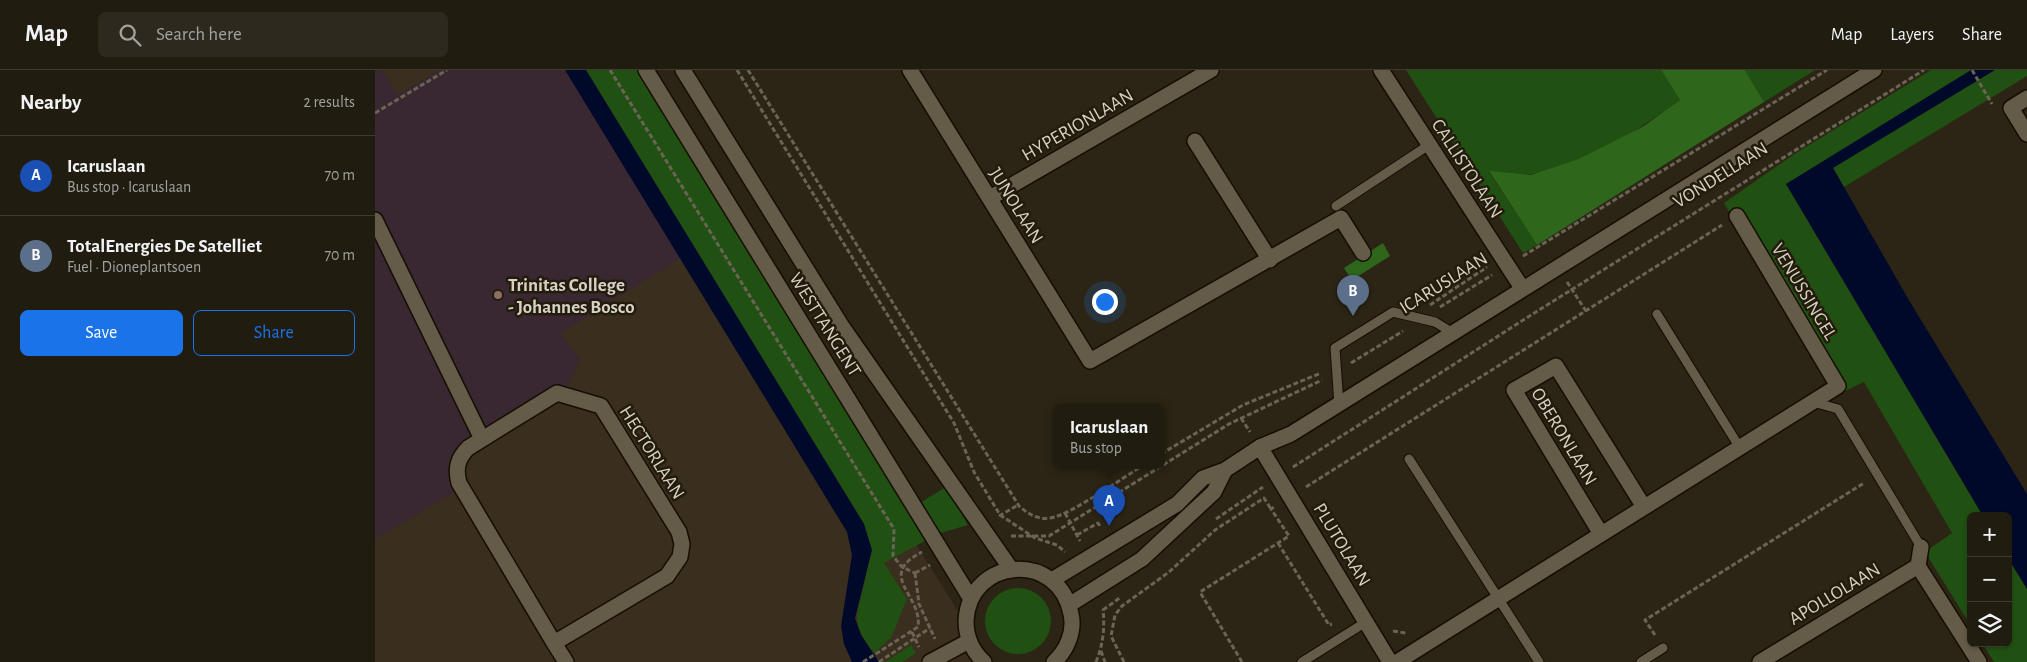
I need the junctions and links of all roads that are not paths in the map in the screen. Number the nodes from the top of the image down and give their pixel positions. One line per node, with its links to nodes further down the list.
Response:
1 (646, 70): 34 (street, WESTTANGENT)
2 (683, 70): 31 (street, WESTTANGENT)
3 (910, 70): 11 (street, JUNOLAAN)
4 (1211, 70): 11 (street, HYPERIONLAAN)
5 (1381, 70): 10 (street, CALLISTOLAAN)
6 (1874, 70): 17 (street, VONDELLAAN)
7 (2027, 98): 8 (street)
8 (2027, 134)
9 (1195, 141): 16 (street)
10 (1429, 145): 12 (lane); 17 (street, CALLISTOLAAN)
11 (990, 198): 16 (street, JUNOLAAN)
12 (1335, 206)
13 (1737, 216): 20 (street, VENUSSINGEL)
14 (375, 220): 22 (street)
15 (1363, 253): 16 (street)
16 (1270, 260)
17 (1522, 288): 19 (street)
18 (1657, 314): 24 (lane)
19 (1453, 333): 21 (street); 21 (lane)
20 (1813, 402): 24 (street); 29 (lane)
21 (1339, 404): 23 (street)
22 (482, 439): 38 (street, HECTORLAAN); 38 (street, HECTORLAAN)
23 (1259, 448): 26 (street); 36 (street, PLUTOLAAN)
24 (1739, 448): 27 (street)
25 (1409, 459): 33 (lane)
26 (1225, 470): 32 (street); 35 (street)
27 (1643, 507): 28 (street); 28 (street, OBERONLAAN)
28 (1601, 534): 33 (street)
29 (1921, 547): 30 (street)
30 (1918, 566): 41 (street, APOLLOLAAN); 50 (street)
31 (1011, 569): 32 (street); 34 (street)
32 (1052, 580): 35 (street)
33 (1499, 598): 47 (street); 48 (lane)
34 (971, 599): 37 (street)
35 (1069, 605): 40 (street)
36 (1366, 622): 42 (lane); 46 (street, PLUTOLAAN)
37 (969, 641): 44 (street); 45 (street)
38 (554, 643): 43 (street, HECTORLAAN)
39 (1663, 648): 49 (lane)
40 (1058, 660)
41 (1769, 660)
42 (1307, 661)
43 (566, 662)
44 (930, 662)
45 (985, 662)
46 (1390, 662)
47 (1397, 662)
48 (1539, 662)
49 (1641, 662)
50 (1979, 662)

